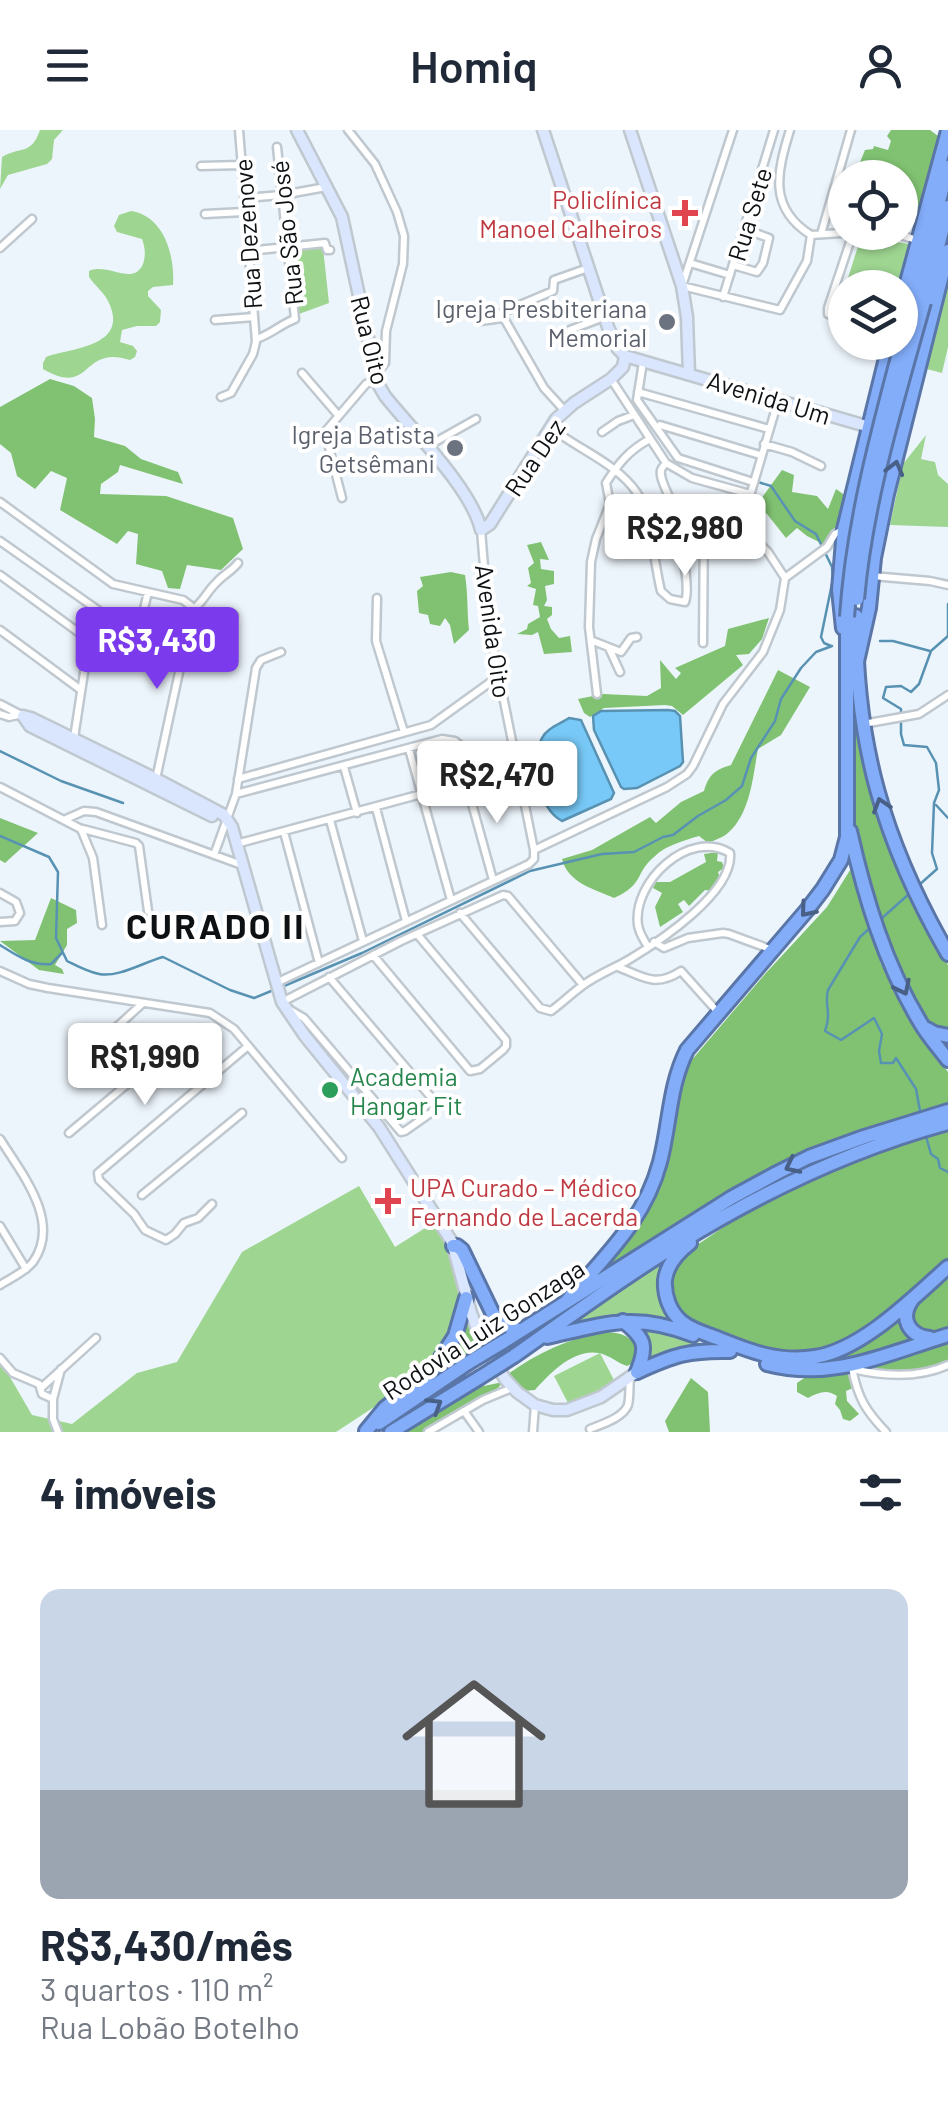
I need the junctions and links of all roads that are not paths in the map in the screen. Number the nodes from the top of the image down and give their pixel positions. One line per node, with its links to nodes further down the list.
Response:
1 (239, 130): 12 (street, Rua Dezenove)
2 (297, 130): 15 (street, Rua Oito)
3 (348, 130): 52 (street)
4 (542, 130): 34 (street)
5 (630, 130): 37 (street)
6 (733, 130): 32 (street)
7 (774, 130): 22 (street, Rua Sete)
8 (790, 130): 25 (street)
9 (850, 130): 23 (street)
10 (948, 131): 26 (highway)
11 (277, 147): 16 (street, Rua São José)
12 (241, 165): 13 (street); 17 (street, Rua Dezenove)
13 (201, 166)
14 (948, 167): 39 (highway)
15 (328, 187): 16 (street); 52 (street, Rua Oito)
16 (282, 195): 17 (street); 27 (street, Rua São José)
17 (244, 198): 19 (street, Rua Dezenove)
18 (948, 208): 39 (highway)
19 (244, 212): 20 (street); 31 (street, Rua Dezenove)
20 (205, 214)
21 (32, 219): 28 (street)
22 (744, 230): 33 (street, Rua Sete); 33 (street)
23 (822, 234): 24 (street); 25 (street)
24 (828, 234)
25 (810, 235): 38 (street)
26 (919, 240): 35 (highway)
27 (288, 247): 29 (street); 31 (street); 44 (street, Rua São José)
28 (0, 248)
29 (330, 250)
30 (948, 250): 67 (highway)
31 (248, 251): 42 (street, Rua Dezenove)
32 (690, 263): 36 (street); 37 (street)
33 (733, 266): 36 (street, Rua Sete)
34 (588, 268): 41 (street); 43 (street)
35 (911, 270)
36 (730, 275): 38 (street, Rua Sete)
37 (682, 286): 38 (street); 53 (street)
38 (723, 298)
39 (918, 301)
40 (475, 308): 41 (street)
41 (502, 315): 58 (street)
42 (254, 317): 45 (street); 47 (street, Rua Dezenove)
43 (605, 317): 46 (street); 48 (street)
44 (295, 318): 47 (street, Rua Dezenove)
45 (215, 320)
46 (570, 330)
47 (256, 339): 56 (street, Rua Dezenove)
48 (635, 360): 53 (street, Avenida Um); 54 (street, Rua Dez); 55 (street)
49 (886, 360): 64 (highway)
50 (901, 360): 94 (highway, bridge)
51 (302, 373): 60 (street)
52 (375, 374): 60 (street); 70 (street, Rua Oito)
53 (689, 374): 57 (street, Avenida Um)
54 (612, 379): 58 (street, Rua Dez); 59 (street)
55 (638, 392): 65 (street); 75 (street)
56 (221, 397)
57 (778, 400): 64 (street, Avenida Um); 65 (street)
58 (564, 411): 63 (street, Rua Dez)
59 (634, 414): 66 (street); 68 (street)
60 (338, 415): 77 (street)
61 (476, 419): 70 (street)
62 (660, 425): 71 (street)
63 (550, 427): 74 (street); 83 (street, Rua Dez)
64 (870, 427): 67 (street, Avenida Um); 82 (highway)
65 (768, 429): 69 (street)
66 (602, 432)
67 (902, 436): 87 (highway, one-way to 67)
68 (650, 438): 72 (street); 74 (street)
69 (764, 444): 71 (street); 73 (street)
70 (427, 447): 83 (street, Rua Oito)
71 (760, 455): 75 (street)
72 (666, 464): 76 (street); 78 (street)
73 (821, 466)
74 (614, 471): 78 (street); 100 (street)
75 (754, 482): 76 (street)
76 (750, 494): 81 (street)
77 (342, 498)
78 (670, 500): 80 (street)
79 (0, 502): 90 (street)
80 (704, 514): 81 (street); 101 (street)
81 (738, 528): 88 (street)
82 (844, 528): 88 (street); 99 (highway)
83 (481, 530): 109 (street, Avenida Oito)
84 (0, 540): 95 (street)
85 (238, 563): 92 (street)
86 (0, 575): 98 (street)
87 (872, 576): 89 (street); 107 (highway)
88 (785, 578): 138 (street)
89 (948, 585)
90 (148, 592): 92 (street); 95 (street)
91 (378, 598): 117 (street)
92 (192, 610): 106 (street)
93 (234, 615): 102 (street)
94 (852, 617): 99 (highway); 107 (highway)
95 (140, 623): 104 (street)
96 (0, 630): 110 (street)
97 (637, 637): 103 (street)
98 (89, 640): 104 (street); 110 (street)
99 (846, 640): 134 (highway)
100 (592, 641): 103 (street); 111 (street)
101 (703, 643)
102 (214, 646)
103 (609, 648): 108 (street)
104 (134, 650): 106 (street)
105 (281, 652): 122 (street)
106 (182, 659): 123 (street)
107 (856, 666): 116 (highway)
108 (620, 672)
109 (499, 676): 117 (street); 126 (street, Avenida Oito)
110 (81, 690): 118 (street)
111 (597, 694)
112 (947, 697): 116 (street)
113 (0, 704): 115 (street)
114 (0, 714): 115 (street)
115 (21, 715): 118 (street); 123 (street)
116 (862, 724): 149 (highway, one-way to 116)
117 (404, 732): 122 (street)
118 (74, 739): 123 (street)
119 (409, 749): 120 (street); 121 (street); 128 (street)
120 (344, 766): 127 (street); 130 (street)
121 (493, 774): 124 (street); 126 (street)
122 (238, 779): 127 (street)
123 (155, 782): 132 (street)
124 (466, 782): 128 (street); 141 (street)
125 (0, 787): 131 (street)
126 (522, 790): 138 (street, Avenida Oito)
127 (236, 794): 132 (street)
128 (421, 795): 129 (street); 143 (street)
129 (376, 808): 130 (street); 146 (street)
130 (357, 812): 133 (street)
131 (66, 820): 135 (street); 139 (street)
132 (227, 820): 137 (street); 139 (street)
133 (330, 820): 136 (street); 151 (street)
134 (848, 824): 154 (highway, one-way to 154); 165 (highway, one-way to 165)
135 (82, 829): 144 (street); 148 (street)
136 (284, 832): 137 (street); 157 (street)
137 (236, 844): 140 (street)
138 (534, 850): 141 (street)
139 (214, 855): 140 (street)
140 (242, 865): 162 (street)
141 (492, 880): 143 (street)
142 (0, 893): 147 (street)
143 (451, 900): 146 (street)
144 (148, 912)
145 (460, 913): 150 (street); 161 (street); 161 (street)
146 (406, 921): 151 (street)
147 (0, 922)
148 (102, 924)
149 (932, 927): 152 (highway); 155 (highway)
150 (417, 934): 156 (street); 156 (street)
151 (364, 942): 157 (street)
152 (948, 942)
153 (651, 945): 153 (street); 154 (street); 158 (street)
154 (771, 950): 188 (highway)
155 (948, 954)
156 (373, 955): 160 (street)
157 (319, 962): 162 (street)
158 (617, 967): 161 (street); 164 (street)
159 (0, 971): 163 (street)
160 (329, 977): 162 (street); 162 (street)
161 (583, 984)
162 (280, 995): 182 (street)
163 (144, 1002): 167 (street); 168 (street)
164 (714, 1009)
165 (921, 1024): 166 (highway); 170 (highway)
166 (948, 1036)
167 (100, 1043)
168 (248, 1046): 177 (street); 180 (street)
169 (164, 1054): 175 (street)
170 (948, 1060)
171 (948, 1111): 174 (highway, Rodovia Luiz Gonzaga)
172 (242, 1114): 178 (street)
173 (948, 1122): 174 (highway, Rodovia Luiz Gonzaga)
174 (917, 1125): 179 (highway, Rodovia Luiz Gonzaga); 188 (highway, Rodovia Luiz Gonzaga, one-way to 188)
175 (69, 1133)
176 (0, 1139): 184 (street)
177 (342, 1158)
178 (142, 1195)
179 (750, 1202): 186 (highway); 193 (highway, Rodovia Luiz Gonzaga)
180 (212, 1204)
181 (0, 1226): 184 (street)
182 (454, 1246): 187 (street); 190 (highway)
183 (948, 1266): 186 (highway)
184 (26, 1268): 185 (street)
185 (0, 1285)
186 (916, 1296): 191 (highway)
187 (466, 1298): 201 (street); 207 (highway)
188 (567, 1301): 190 (highway, Rodovia Luiz Gonzaga)
189 (623, 1321): 193 (highway); 194 (highway); 199 (highway)
190 (520, 1331): 207 (highway, Rodovia Luiz Gonzaga, bridge)
191 (945, 1336): 198 (highway)
192 (96, 1338): 197 (street)
193 (539, 1338): 208 (highway, Rodovia Luiz Gonzaga, one-way to 193, bridge)
194 (730, 1351): 198 (highway); 199 (highway)
195 (0, 1358): 200 (street)
196 (948, 1365): 198 (street)
197 (62, 1368): 200 (street); 202 (street)
198 (852, 1368): 212 (street)
199 (634, 1374): 203 (street); 205 (street)
200 (41, 1388): 202 (street)
201 (512, 1388): 203 (street); 204 (street)
202 (53, 1399): 206 (street)
203 (535, 1406): 211 (street)
204 (464, 1411): 209 (street); 210 (street)
205 (590, 1429)
206 (58, 1432)
207 (366, 1432)
208 (392, 1432)
209 (428, 1432)
210 (479, 1432)
211 (533, 1432)
212 (886, 1432)

